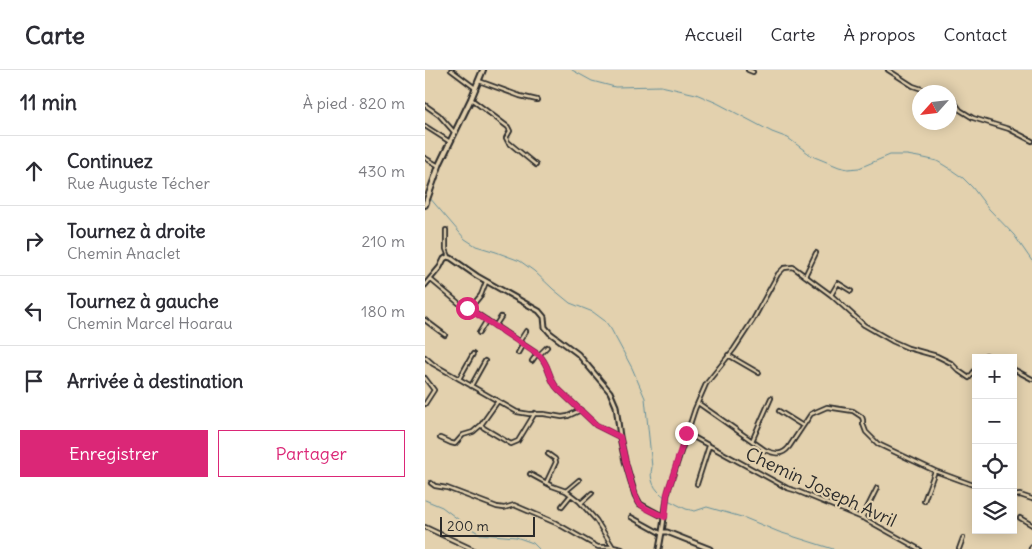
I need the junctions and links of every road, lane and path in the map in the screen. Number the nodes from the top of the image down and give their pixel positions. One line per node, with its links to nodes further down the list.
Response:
1 (451, 70): 8 (street)
2 (483, 70): 6 (main road)
3 (748, 70): 5 (street)
4 (888, 70): 7 (street)
5 (753, 72)
6 (479, 81): 8 (main road); 10 (street)
7 (912, 85)
8 (475, 88): 9 (main road)
9 (471, 99): 14 (main road); 18 (street)
10 (537, 100)
11 (425, 105): 14 (street)
12 (957, 106): 16 (street)
13 (425, 126): 15 (street)
14 (455, 133): 15 (main road)
15 (450, 142): 19 (main road)
16 (1032, 142)
17 (425, 158): 19 (street)
18 (536, 165)
19 (439, 166): 20 (main road)
20 (425, 203)
21 (446, 230): 23 (street)
22 (816, 253): 24 (street)
23 (449, 257): 25 (street); 27 (street)
24 (805, 276): 31 (street); 46 (street)
25 (430, 279): 29 (street); 32 (street)
26 (836, 279): 28 (street)
27 (486, 282): 32 (street); 67 (street)
28 (838, 283): 30 (street); 31 (street)
29 (425, 285)
30 (851, 291)
31 (831, 295): 52 (street)
32 (472, 308): 35 (street)
33 (501, 317): 36 (street)
34 (425, 320): 39 (street)
35 (487, 320): 36 (street); 38 (street)
36 (495, 326): 40 (street)
37 (526, 331): 40 (street)
38 (479, 333)
39 (445, 334)
40 (519, 342): 41 (street)
41 (523, 344): 43 (street); 45 (street)
42 (547, 347): 45 (street)
43 (518, 353)
44 (473, 354): 54 (street)
45 (538, 354): 49 (street); 61 (street)
46 (729, 355): 51 (street); 59 (street)
47 (425, 357): 54 (street)
48 (485, 361): 56 (street)
49 (532, 361)
50 (1017, 371): 55 (street)
51 (759, 373)
52 (972, 374)
53 (425, 378): 60 (street)
54 (459, 379): 56 (street)
55 (1032, 379)
56 (471, 386): 58 (street)
57 (771, 398): 69 (street)
58 (498, 401): 63 (street); 64 (street)
59 (698, 403): 66 (street); 69 (street)
60 (425, 404)
61 (581, 410): 63 (street); 67 (street)
62 (779, 411): 65 (street)
63 (535, 413): 64 (street)
64 (481, 424): 68 (street)
65 (803, 426): 69 (street); 72 (street)
66 (686, 433): 70 (street, Chemin Joseph Avril); 89 (street)
67 (620, 437): 89 (street)
68 (441, 438)
69 (752, 441)
70 (709, 446): 77 (street); 90 (street, Chemin Joseph Avril)
71 (548, 454): 76 (street)
72 (935, 471): 78 (street); 85 (street)
73 (529, 474): 76 (street)
74 (579, 480): 80 (street)
75 (431, 482): 96 (street)
76 (546, 483): 80 (street)
77 (697, 484)
78 (972, 485)
79 (877, 488): 90 (street)
80 (566, 491): 81 (street)
81 (571, 494): 86 (street); 87 (street)
82 (592, 494): 86 (street)
83 (1017, 495): 84 (street)
84 (1032, 499)
85 (924, 501)
86 (581, 503): 96 (street)
87 (562, 506)
88 (631, 517): 94 (street)
89 (665, 517): 94 (street)
90 (862, 518): 101 (street, Chemin Joseph Avril)
91 (1020, 518): 92 (street)
92 (1032, 526)
93 (425, 527): 97 (street)
94 (663, 533): 99 (street); 100 (street)
95 (963, 538): 102 (street)
96 (613, 547): 98 (street)
97 (472, 549)
98 (621, 549)
99 (659, 549)
100 (710, 549)
101 (919, 549)
102 (959, 549)

